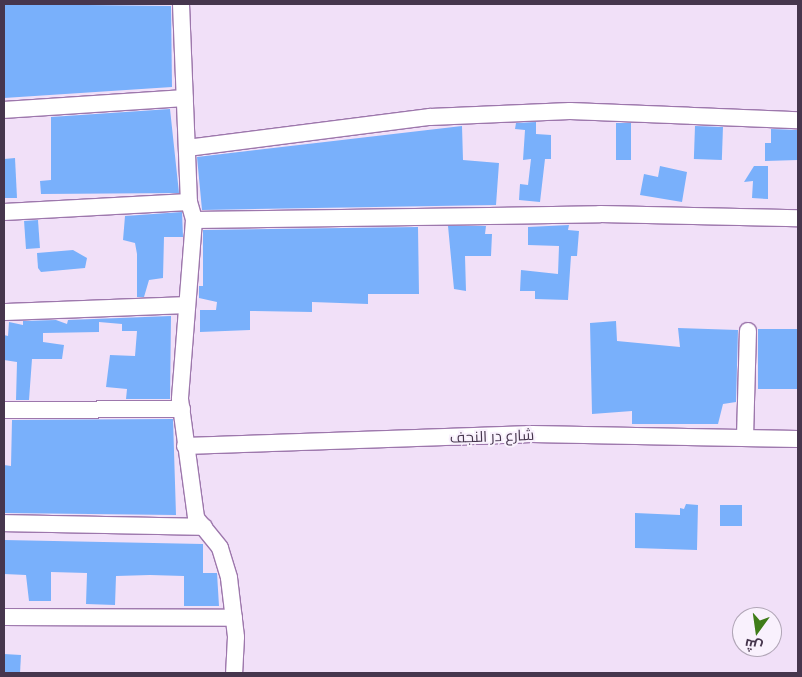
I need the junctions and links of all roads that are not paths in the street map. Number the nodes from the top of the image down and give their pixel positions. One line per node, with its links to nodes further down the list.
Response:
1 (181, 4): 2 (street)
2 (185, 98): 3 (street); 5 (street)
3 (4, 110)
4 (798, 120): 5 (street)
5 (187, 148): 6 (street)
6 (189, 202): 7 (street); 9 (street)
7 (4, 212)
8 (798, 218): 9 (street)
9 (194, 220): 10 (street)
10 (187, 304): 11 (street); 13 (street)
11 (4, 312)
12 (748, 331): 15 (street)
13 (182, 409): 14 (street); 17 (street)
14 (4, 410)
15 (745, 437): 16 (street, شارع در النجف); 17 (street, شارع در النجف)
16 (798, 439)
17 (186, 446): 19 (street)
18 (4, 523): 19 (street)
19 (204, 528): 21 (street)
20 (4, 618): 21 (street)
21 (234, 618): 22 (street)
22 (234, 673)

